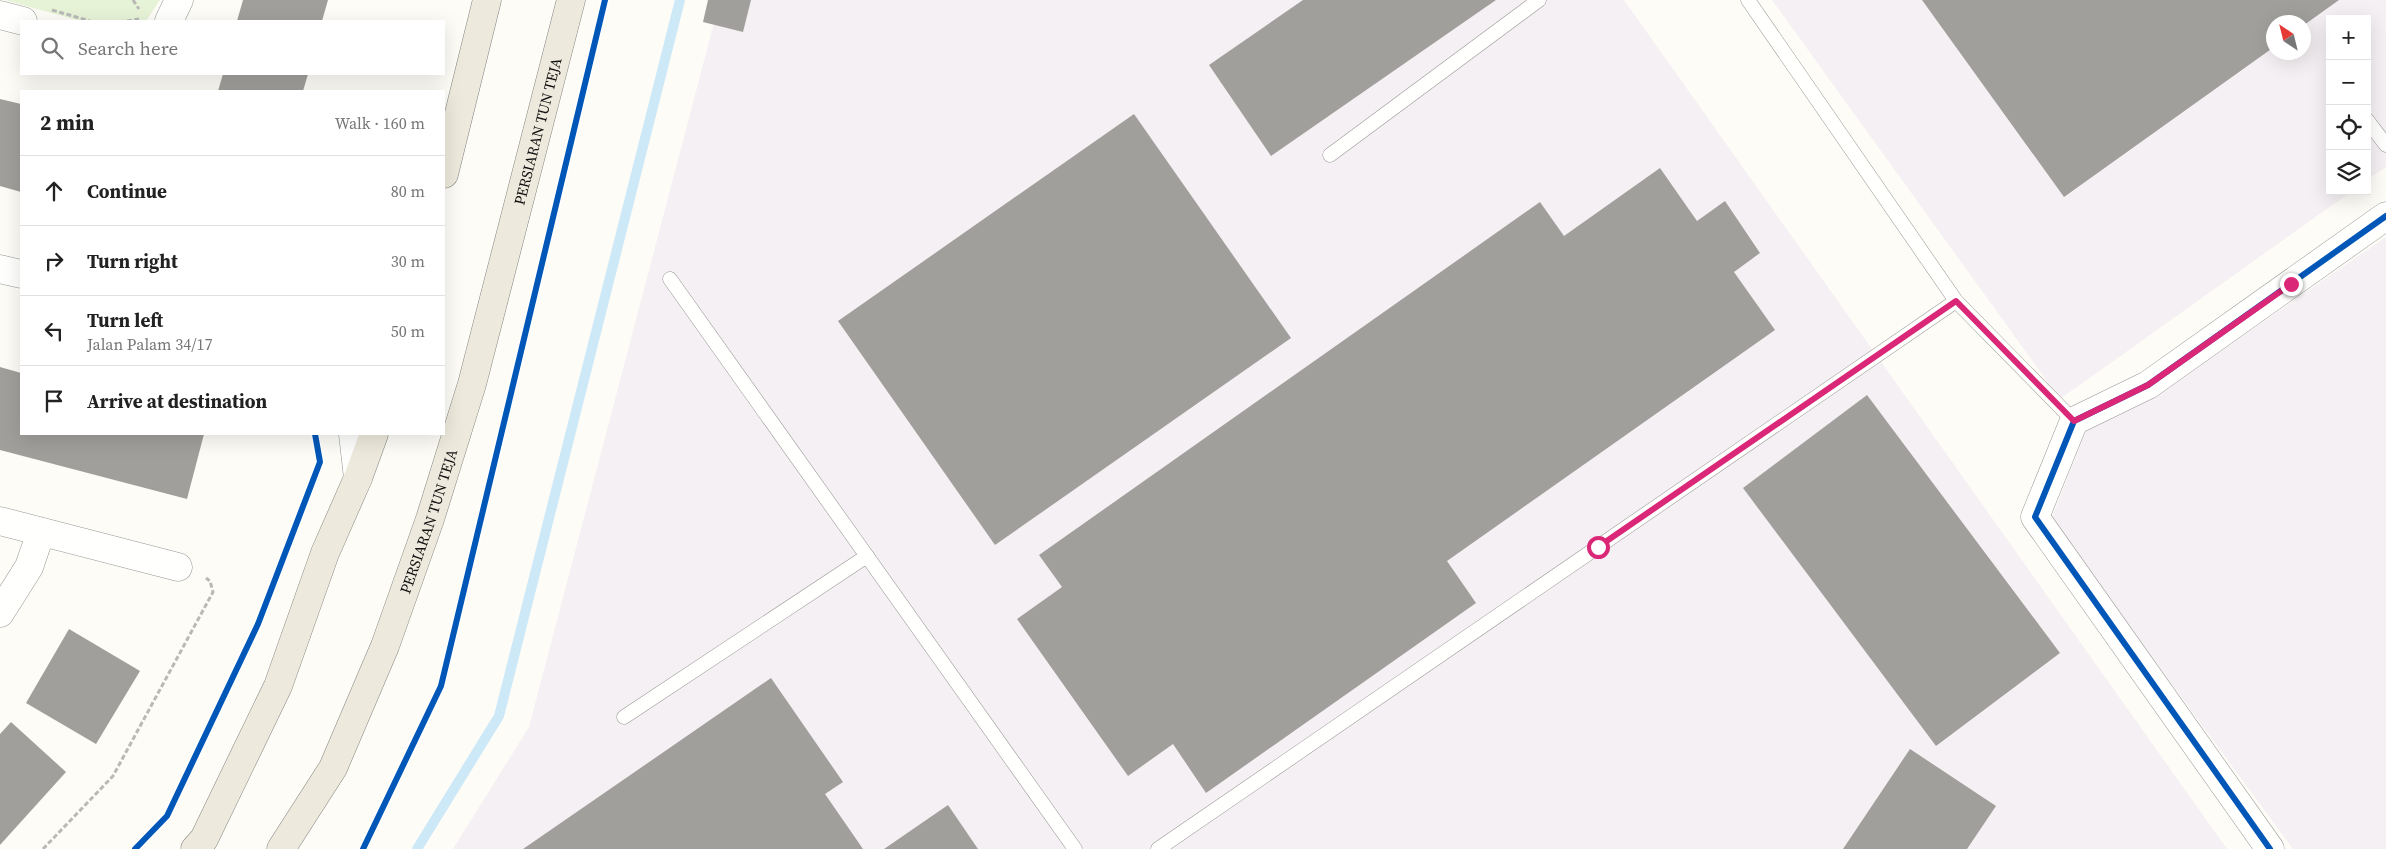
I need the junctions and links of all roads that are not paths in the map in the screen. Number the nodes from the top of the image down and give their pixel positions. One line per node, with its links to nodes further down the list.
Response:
1 (179, 0): 8 (street)
2 (487, 0): 12 (main road)
3 (571, 0): 29 (main road, PERSIARAN TUN TEJA)
4 (1539, 0): 11 (lane)
5 (1748, 0): 17 (lane)
6 (0, 15): 7 (street)
7 (20, 20)
8 (169, 20)
9 (2371, 125): 10 (lane)
10 (2386, 145)
11 (1330, 155)
12 (445, 170)
13 (2386, 216): 18 (street)
14 (0, 269): 15 (street)
15 (20, 274)
16 (670, 279): 24 (lane)
17 (1956, 301): 18 (lane); 31 (lane)
18 (2074, 421): 32 (street)
19 (353, 435): 21 (street)
20 (374, 435): 21 (main road)
21 (358, 478): 28 (main road)
22 (0, 521): 23 (street)
23 (41, 532): 25 (street); 26 (street)
24 (867, 556): 27 (lane); 30 (lane)
25 (178, 567)
26 (0, 613)
27 (624, 716)
28 (195, 849)
29 (281, 849)
30 (1075, 849)
31 (1158, 849)
32 (2270, 849)

